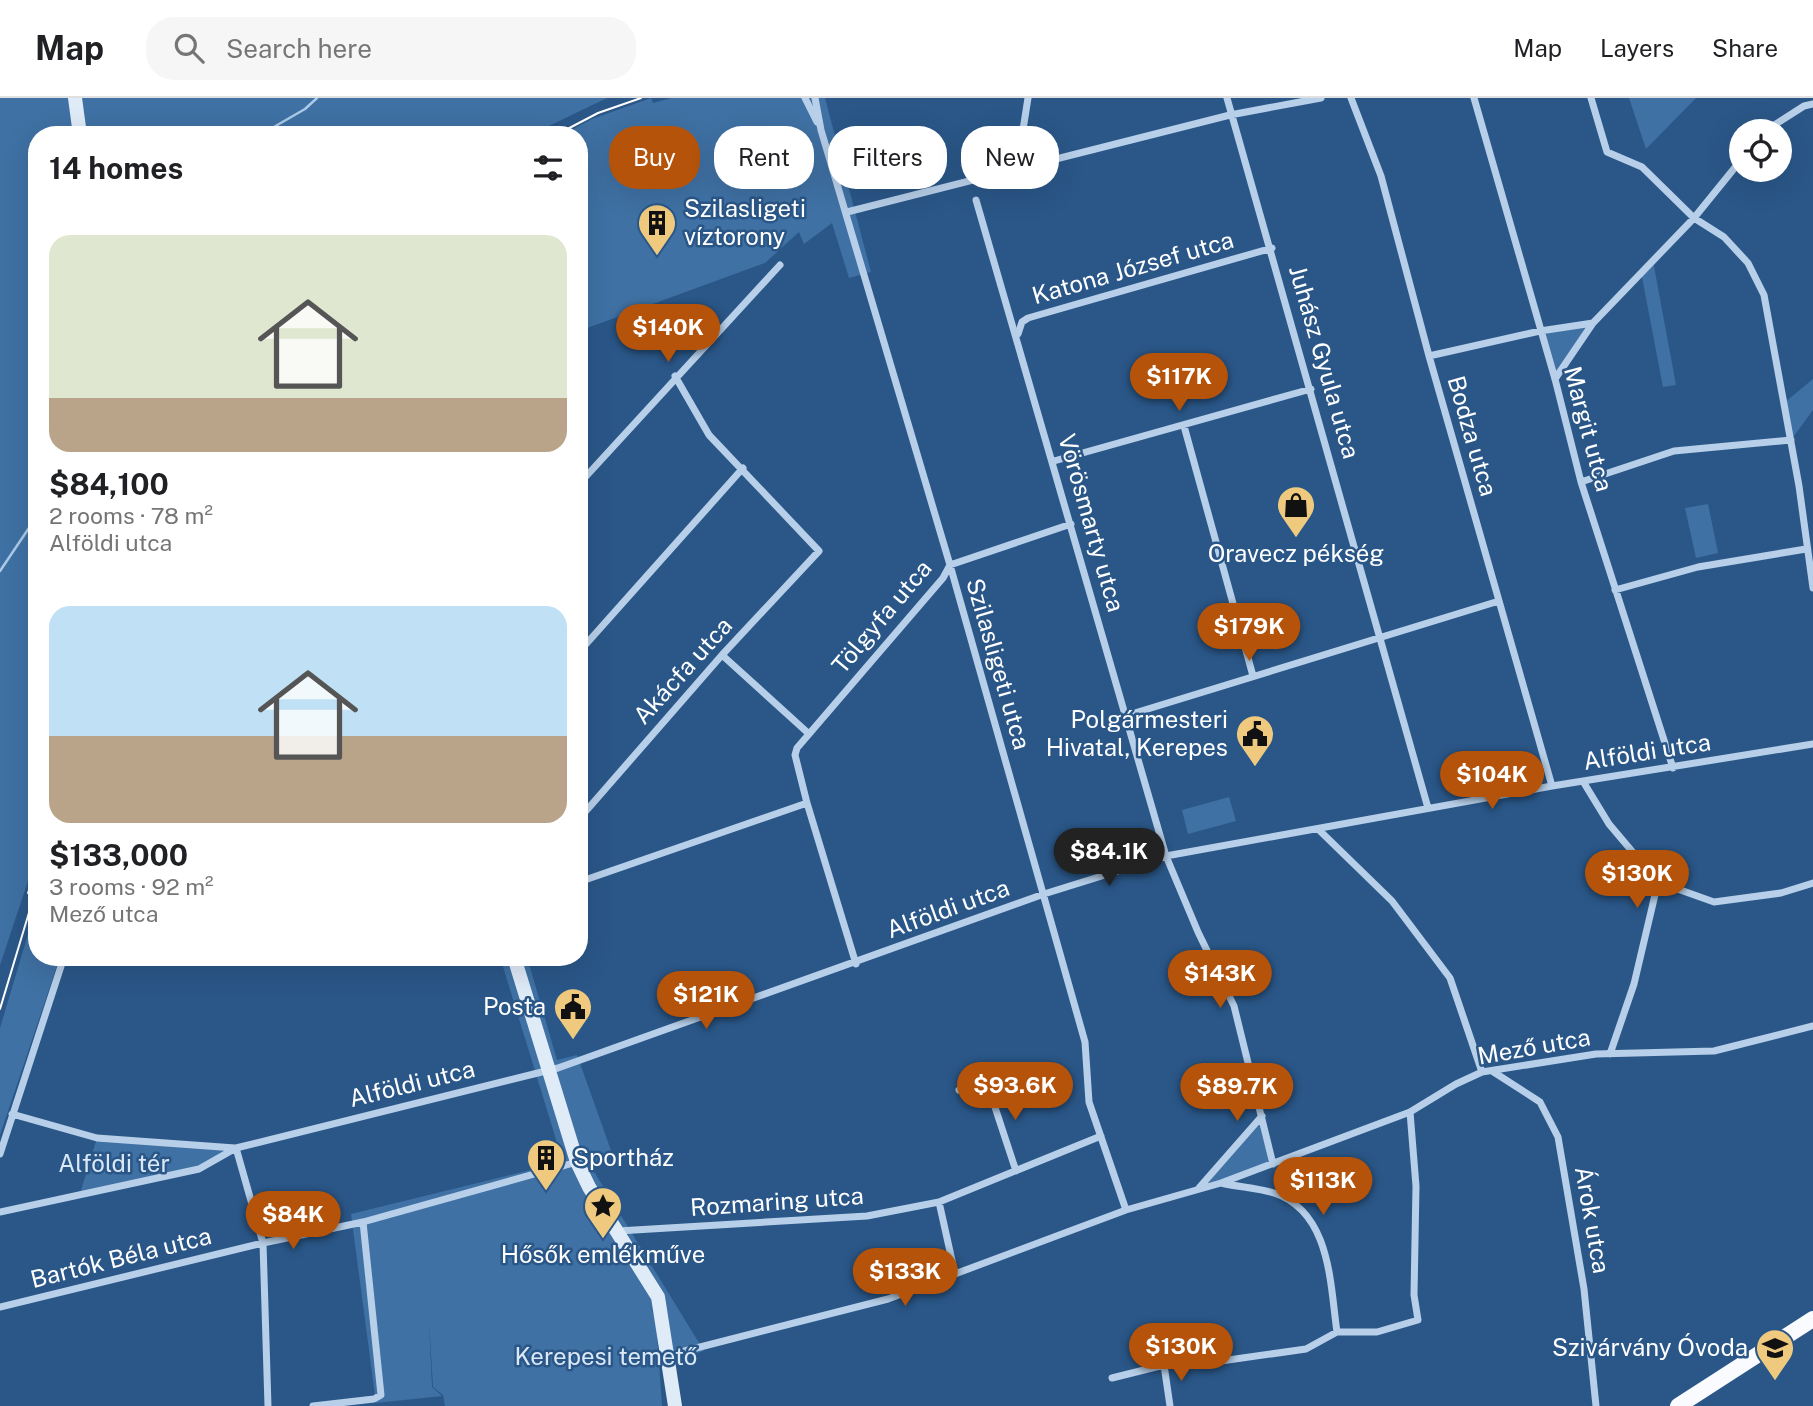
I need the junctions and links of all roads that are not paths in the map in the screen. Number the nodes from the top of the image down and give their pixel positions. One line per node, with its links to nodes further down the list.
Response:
1 (75, 98): 13 (street)
2 (805, 98): 15 (street, Szilasligeti utca)
3 (815, 98): 15 (street, Szilasligeti utca)
4 (1028, 98): 14 (street)
5 (1227, 98): 11 (street, Juhász Gyula utca)
6 (1321, 98): 11 (street)
7 (1351, 98): 27 (street, Bodza utca)
8 (1474, 98): 25 (street, Margit utca)
9 (1591, 98): 21 (street)
10 (1813, 104): 12 (street)
11 (1230, 115): 16 (street); 22 (street, Juhász Gyula utca)
12 (1784, 119)
13 (79, 126)
14 (1024, 126)
15 (821, 130): 20 (street, Szilasligeti utca)
16 (1059, 158)
17 (1729, 174): 21 (street)
18 (961, 182): 20 (street)
19 (976, 200): 26 (street, Vörösmarty utca)
20 (847, 212): 39 (street, Szilasligeti utca)
21 (1693, 218): 24 (street); 32 (street)
22 (1272, 248): 26 (street, Katona József utca); 30 (street, Juhász Gyula utca)
23 (780, 265): 28 (street)
24 (1593, 323): 25 (street); 29 (street)
25 (1540, 331): 27 (street); 29 (street, Margit utca)
26 (1018, 338): 33 (street, Vörösmarty utca)
27 (1429, 356): 42 (street, Bodza utca)
28 (675, 376): 34 (street); 35 (street)
29 (1555, 379): 36 (street, Margit utca)
30 (1311, 389): 31 (street); 43 (street, Juhász Gyula utca)
31 (1184, 426): 33 (street); 46 (street)
32 (1791, 440): 36 (street); 38 (street)
33 (1054, 461): 37 (street, Vörösmarty utca)
34 (743, 468): 44 (street); 45 (street, Akácfa utca)
35 (588, 474)
36 (1581, 482): 41 (street, Margit utca)
37 (1071, 524): 39 (street, Tölgyfa utca); 47 (street, Vörösmarty utca)
38 (1807, 549): 40 (street); 41 (street)
39 (950, 565): 48 (street, Tölgyfa utca); 61 (street, Szilasligeti utca)
40 (1813, 588)
41 (1615, 590): 50 (street, Margit utca)
42 (1499, 601): 43 (street); 52 (street, Bodza utca)
43 (1380, 638): 46 (street); 54 (street, Juhász Gyula utca)
44 (588, 642)
45 (722, 655): 48 (street); 55 (street, Akácfa utca)
46 (1253, 676): 47 (street)
47 (1125, 716): 57 (street, Vörösmarty utca)
48 (808, 733): 53 (street, Tölgyfa utca)
49 (1813, 744): 50 (street, Alföldi utca)
50 (1673, 768): 51 (street, Alföldi utca)
51 (1584, 783): 52 (street, Alföldi utca); 59 (street)
52 (1552, 786): 54 (street, Alföldi utca)
53 (807, 803): 58 (street); 62 (street, Tölgyfa utca)
54 (1428, 808): 56 (street, Alföldi utca)
55 (588, 809)
56 (1318, 829): 57 (street, Alföldi utca); 69 (street)
57 (1166, 856): 61 (street, Alföldi utca); 73 (street, Vörösmarty utca)
58 (588, 879)
59 (1658, 883): 60 (street); 66 (street)
60 (1813, 883)
61 (1044, 894): 62 (street, Alföldi utca); 74 (street, Szilasligeti utca)
62 (856, 964): 67 (street, Alföldi utca)
63 (61, 966): 72 (street)
64 (517, 966): 67 (street)
65 (1813, 1026): 66 (street, Mező utca)
66 (1610, 1054): 68 (street, Mező utca)
67 (547, 1071): 75 (street, Alföldi utca); 77 (street)
68 (1492, 1071): 69 (street, Mező utca); 101 (street, Árok utca)
69 (1482, 1072): 71 (street, Mező utca)
70 (959, 1090): 79 (street)
71 (1410, 1112): 78 (street, Mező utca); 91 (street)
72 (12, 1114): 75 (street, Alföldi utca); 76 (street)
73 (1262, 1116): 78 (street, Vörösmarty utca); 81 (street)
74 (1101, 1136): 79 (street, Rozmaring utca); 83 (street, Szilasligeti utca)
75 (236, 1148): 84 (street, Alföldi utca); 87 (street)
76 (0, 1154)
77 (577, 1162): 85 (street, Bartók Béla utca); 86 (street)
78 (1273, 1164): 80 (street, Mező utca)
79 (1016, 1171): 82 (street, Rozmaring utca)
80 (1221, 1183): 81 (street, Mező utca); 91 (street)
81 (1198, 1190): 83 (street, Mező utca)
82 (939, 1202): 86 (street, Rozmaring utca); 88 (street)
83 (1126, 1210): 88 (street, Mező utca)
84 (0, 1212)
85 (363, 1222): 87 (street, Bartók Béla utca); 98 (street)
86 (617, 1231): 92 (street)
87 (263, 1243): 89 (street, Bartók Béla utca); 97 (street)
88 (955, 1274): 92 (street, Mező utca)
89 (0, 1307)
90 (1813, 1319): 102 (main road)
91 (1337, 1332): 95 (street)
92 (668, 1354): 99 (street)
93 (1182, 1364): 94 (street)
94 (1164, 1365): 96 (street); 100 (street)
95 (1193, 1365)
96 (1112, 1378)
97 (268, 1406)
98 (313, 1406)
99 (675, 1406)
100 (1170, 1406)
101 (1596, 1406)
102 (1678, 1406)

